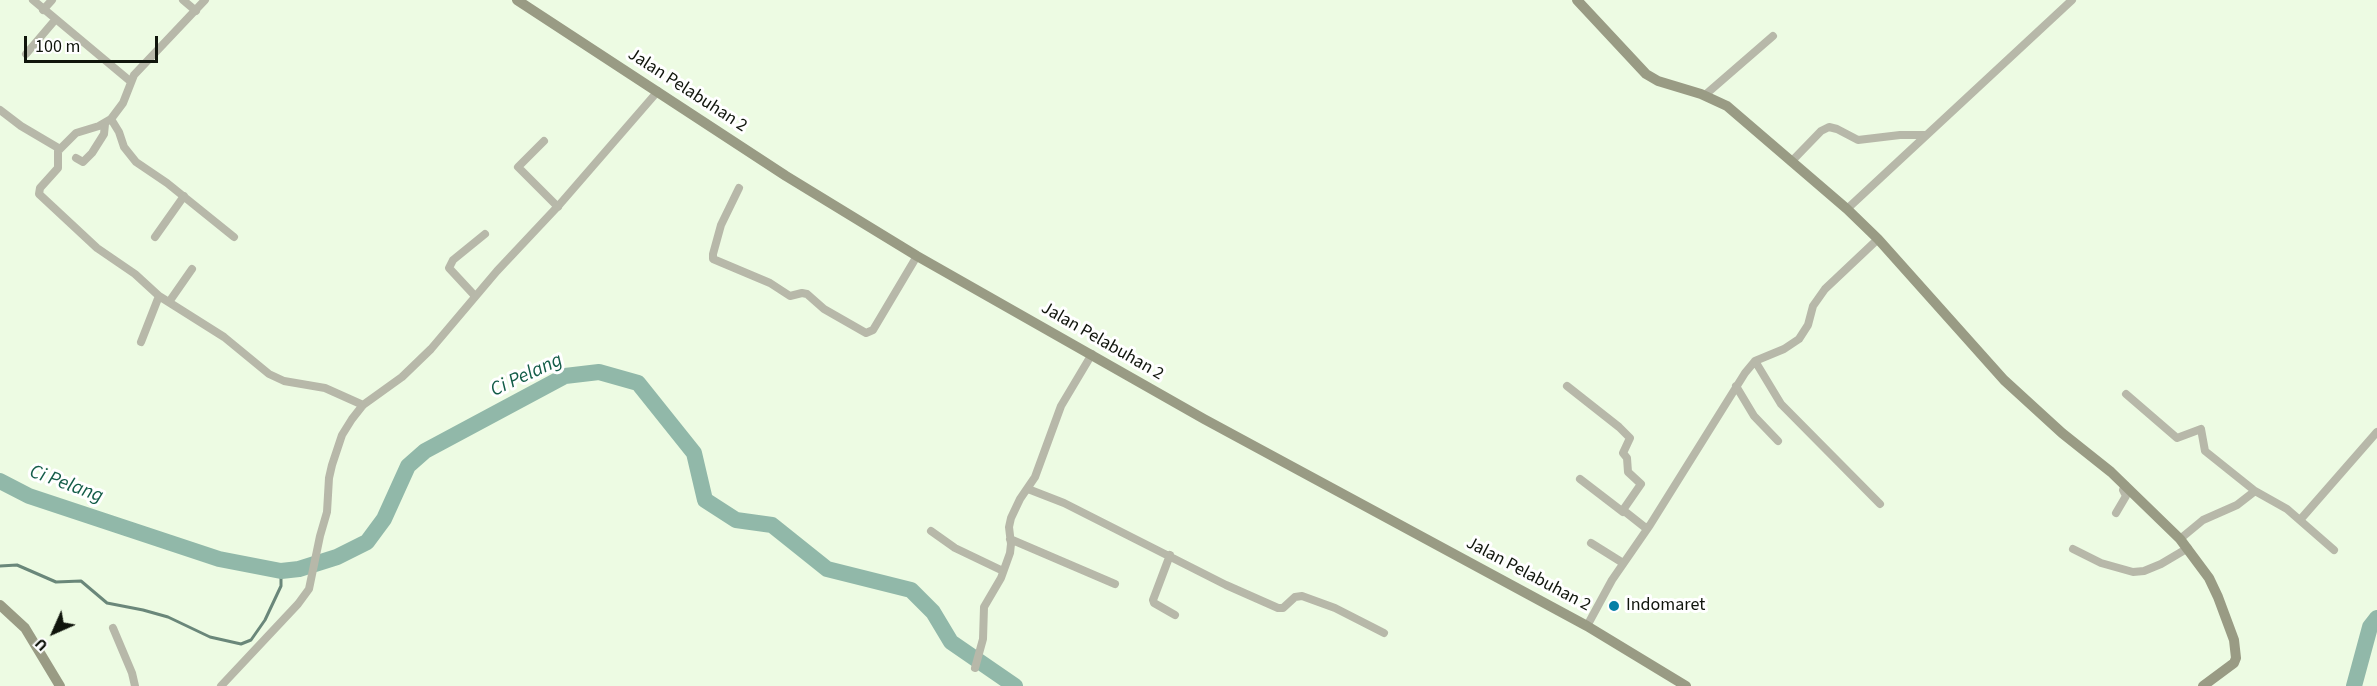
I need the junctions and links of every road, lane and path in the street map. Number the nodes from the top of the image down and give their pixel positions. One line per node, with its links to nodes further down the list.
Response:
1 (33, 0): 8 (street)
2 (52, 0): 8 (street)
3 (183, 0): 9 (street)
4 (205, 0): 9 (street)
5 (517, 0): 14 (main road, Jalan Pelabuhan 2)
6 (1577, 0): 15 (main road)
7 (2072, 0): 18 (street)
8 (43, 10): 10 (street)
9 (196, 11): 13 (street)
10 (56, 20): 12 (street); 13 (street)
11 (1773, 36): 15 (street)
12 (26, 54)
13 (130, 81): 17 (street)
14 (658, 91): 25 (street); 31 (main road, Jalan Pelabuhan 2)
15 (1706, 95): 22 (main road)
16 (0, 110): 20 (street)
17 (108, 121): 20 (street); 21 (street); 24 (street)
18 (1926, 135): 22 (street); 26 (street)
19 (544, 141): 25 (street)
20 (60, 149): 33 (street)
21 (76, 158)
22 (1791, 162): 26 (main road)
23 (739, 188): 31 (street)
24 (184, 196): 28 (street); 29 (street)
25 (558, 207): 34 (street)
26 (1847, 209): 30 (main road)
27 (484, 234): 34 (street)
28 (154, 237)
29 (234, 237)
30 (1878, 239): 38 (street); 46 (main road)
31 (918, 256): 37 (main road, Jalan Pelabuhan 2)
32 (192, 269): 35 (street)
33 (159, 296): 35 (street); 36 (street)
34 (475, 296): 42 (street)
35 (169, 302): 42 (street)
36 (141, 342)
37 (1092, 354): 47 (street); 66 (main road, Jalan Pelabuhan 2)
38 (1755, 360): 40 (street); 49 (street)
39 (1567, 386): 50 (street)
40 (1736, 386): 44 (street); 53 (street)
41 (2126, 394): 48 (street)
42 (363, 405): 72 (street)
43 (2377, 432): 52 (street)
44 (1778, 441)
45 (1580, 479): 50 (street)
46 (2125, 485): 51 (street); 57 (main road)
47 (1028, 489): 55 (street); 60 (street)
48 (2255, 491): 52 (street); 57 (street)
49 (1880, 504)
50 (1623, 512): 53 (street)
51 (2116, 513)
52 (2300, 520): 59 (street)
53 (1647, 529): 61 (street)
54 (931, 531): 62 (street)
55 (1010, 539): 62 (street); 63 (street)
56 (1591, 543): 61 (street)
57 (2184, 544): 58 (street); 74 (main road)
58 (2073, 549)
59 (2334, 550)
60 (1170, 555): 65 (street); 68 (street)
61 (1623, 563): 66 (street)
62 (1003, 572): 69 (street)
63 (1115, 584)
64 (0, 605): 70 (main road)
65 (1175, 615)
66 (1587, 626): 73 (main road, Jalan Pelabuhan 2)
67 (113, 628): 71 (street)
68 (1384, 633)
69 (975, 668)
70 (60, 686)
71 (135, 686)
72 (221, 686)
73 (1686, 686)
74 (2203, 686)

